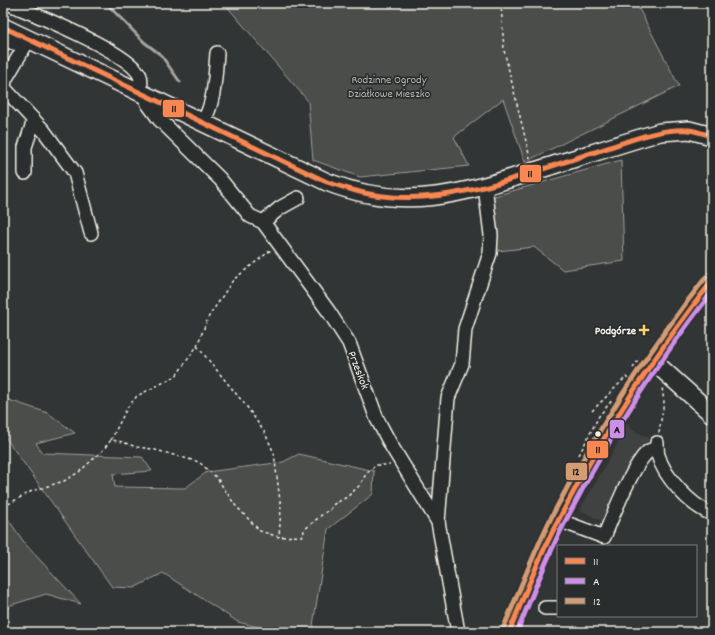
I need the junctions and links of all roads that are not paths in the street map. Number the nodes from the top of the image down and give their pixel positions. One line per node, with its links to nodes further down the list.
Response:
1 (7, 3): 6 (street)
2 (3, 27): 4 (main road)
3 (3, 40): 4 (street)
4 (27, 43): 6 (main road); 7 (street)
5 (217, 53): 8 (street)
6 (142, 92): 8 (main road); 13 (street)
7 (34, 120): 10 (street); 14 (street)
8 (203, 122): 11 (main road)
9 (712, 136): 11 (main road)
10 (25, 173)
11 (485, 186): 19 (street, Przeskok)
12 (298, 198): 13 (street)
13 (265, 224): 19 (street, Przeskok)
14 (91, 233)
15 (712, 281): 16 (main road)
16 (653, 362): 17 (main road); 23 (street)
17 (712, 414)
18 (712, 514): 21 (street)
19 (438, 522): 22 (street, Przeskok)
20 (570, 524): 21 (street)
21 (603, 542)
22 (458, 632)
23 (509, 632)

